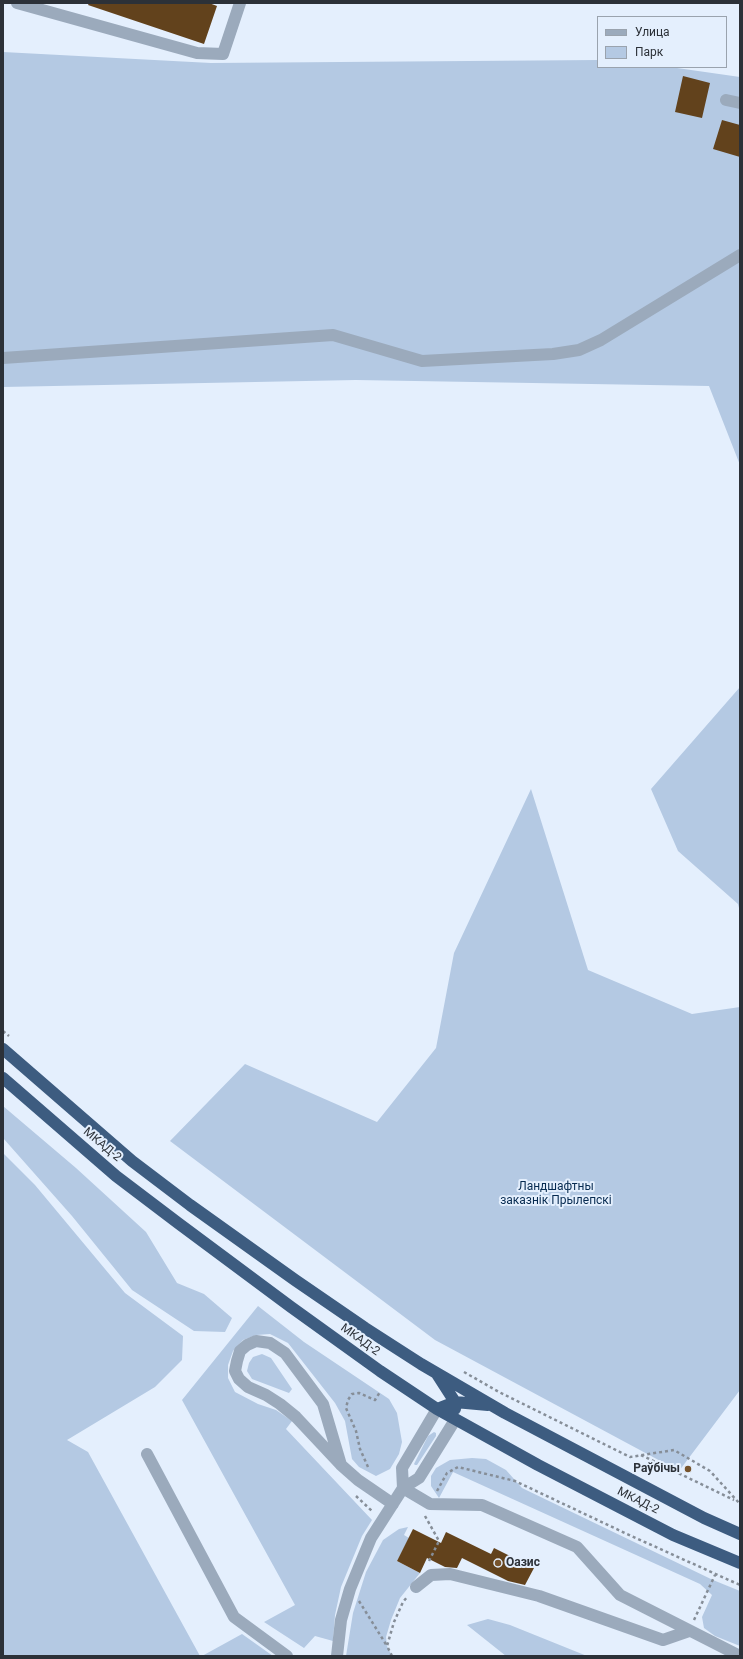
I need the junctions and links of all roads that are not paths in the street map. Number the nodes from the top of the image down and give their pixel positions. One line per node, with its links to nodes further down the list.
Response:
1 (17, 3): 2 (street)
2 (240, 3)
3 (726, 100): 4 (street)
4 (740, 103)
5 (740, 255): 6 (street)
6 (3, 358)
7 (3, 1049): 9 (highway)
8 (3, 1078): 12 (highway, МКАД-2)
9 (435, 1372): 10 (highway); 11 (highway)
10 (455, 1402): 11 (highway); 12 (highway); 13 (highway)
11 (493, 1406): 18 (highway)
12 (437, 1409): 13 (highway, МКАД-2); 16 (street)
13 (455, 1420): 16 (street); 19 (highway, МКАД-2)
14 (147, 1454): 22 (street)
15 (342, 1465): 15 (street); 17 (street)
16 (403, 1488): 17 (street); 21 (street)
17 (393, 1504): 23 (street)
18 (740, 1534)
19 (740, 1563)
20 (416, 1587): 21 (street)
21 (689, 1631): 24 (street)
22 (287, 1656)
23 (337, 1656)
24 (740, 1656)

